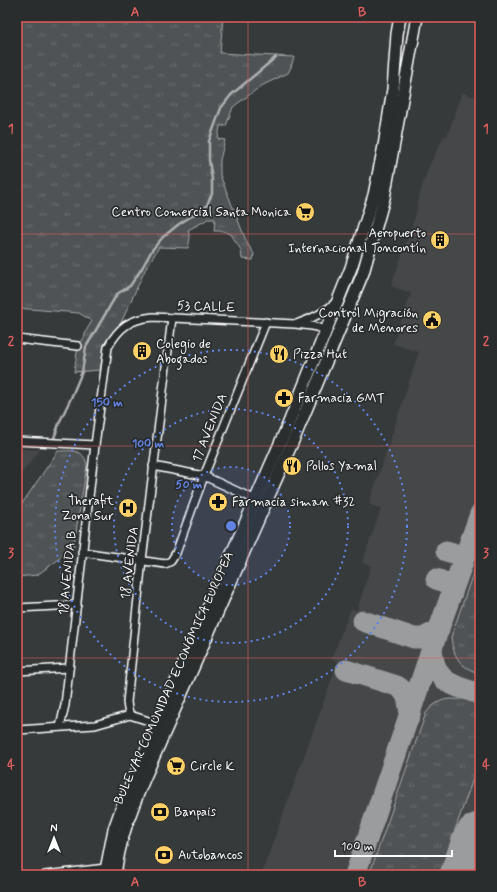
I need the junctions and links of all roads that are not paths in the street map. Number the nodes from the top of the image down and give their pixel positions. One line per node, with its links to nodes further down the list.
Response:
1 (400, 17): 3 (main road, BULEVAR COMUNIDAD ECONÓMICA EUROPEA)
2 (418, 17): 26 (main road, BULEVAR COMUNIDAD ECONÓMICA EUROPEA)
3 (338, 299): 6 (street, 53 CALLE); 8 (main road, BULEVAR COMUNIDAD ECONÓMICA EUROPEA)
4 (172, 318): 5 (street, 53 CALLE); 7 (street, 53 CALLE); 13 (street, 18 AVENIDA)
5 (266, 322): 6 (street, 53 CALLE); 14 (street, 17 AVENIDA)
6 (295, 324): 8 (street, 53 CALLE)
7 (120, 330): 12 (street, 18 AVENIDA B)
8 (326, 330): 15 (main road, BULEVAR COMUNIDAD ECONÓMICA EUROPEA)
9 (17, 339): 10 (street)
10 (78, 346)
11 (17, 441): 12 (street)
12 (95, 445): 16 (street, 18 AVENIDA B)
13 (153, 466): 14 (street); 17 (street, 18 AVENIDA)
14 (204, 476): 15 (street); 17 (street, 17 AVENIDA)
15 (256, 500): 23 (main road, BULEVAR COMUNIDAD ECONÓMICA EUROPEA)
16 (82, 552): 17 (street); 18 (street, 18 AVENIDA B)
17 (142, 560): 22 (street, 18 AVENIDA)
18 (77, 605): 19 (street); 20 (street, 18 AVENIDA B)
19 (17, 608)
20 (69, 668): 21 (street); 24 (street, 18 AVENIDA B)
21 (17, 670)
22 (130, 715): 23 (street); 24 (street)
23 (158, 724): 26 (main road, BULEVAR COMUNIDAD ECONÓMICA EUROPEA)
24 (60, 727): 25 (street)
25 (17, 730)
26 (109, 873): 27 (street)
27 (45, 875)

